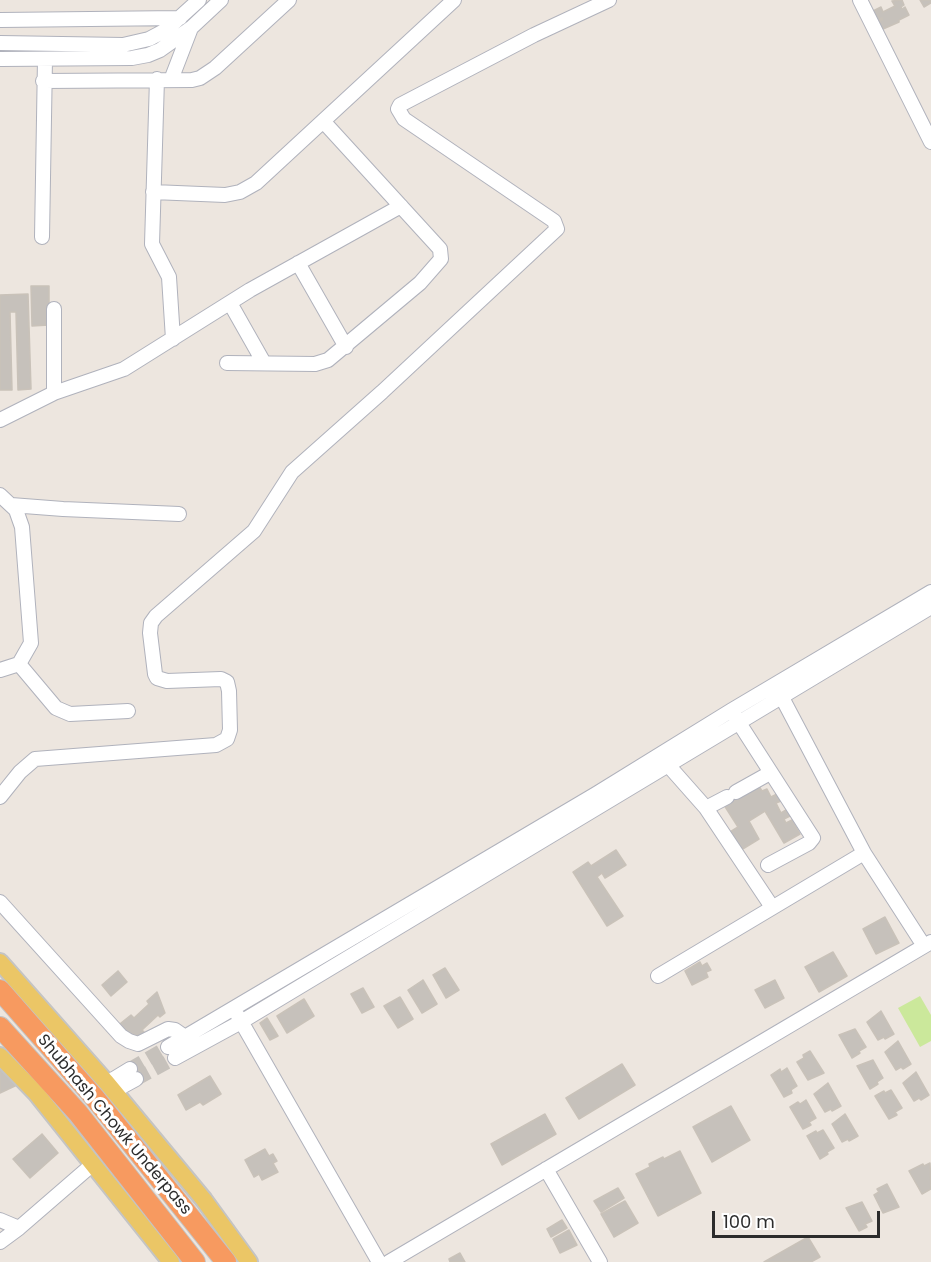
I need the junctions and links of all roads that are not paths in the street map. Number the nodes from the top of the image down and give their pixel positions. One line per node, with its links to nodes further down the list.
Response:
1 (199, 0): 7 (street)
2 (220, 0): 9 (street)
3 (289, 0): 14 (street)
4 (454, 0): 16 (street)
5 (609, 0): 42 (street)
6 (860, 0): 17 (street)
7 (180, 18): 8 (street); 10 (street)
8 (0, 20)
9 (191, 28): 11 (street); 14 (street)
10 (0, 44)
11 (45, 58): 12 (street); 15 (street)
12 (0, 59)
13 (157, 80): 14 (street); 15 (street); 18 (street)
14 (171, 80)
15 (43, 81): 20 (street)
16 (323, 121): 18 (street); 19 (street)
17 (931, 142)
18 (153, 192): 24 (street)
19 (401, 206): 21 (street); 25 (street)
20 (42, 237)
21 (298, 263): 22 (street); 25 (street)
22 (230, 303): 24 (street); 27 (street)
23 (54, 309): 28 (street)
24 (173, 339): 28 (street)
25 (346, 347): 27 (street)
26 (227, 363): 27 (street)
27 (264, 363)
28 (54, 393): 29 (street)
29 (0, 420)
30 (0, 495): 31 (street)
31 (11, 505): 32 (street); 35 (street)
32 (179, 514)
33 (931, 592): 37 (street)
34 (931, 607): 37 (street)
35 (19, 664): 36 (street); 38 (street)
36 (0, 670)
37 (779, 692): 39 (street); 44 (street)
38 (128, 711)
39 (735, 716): 40 (street); 41 (street); 52 (street)
40 (668, 765): 43 (street); 53 (street)
41 (770, 773): 43 (street); 45 (street)
42 (0, 798)
43 (706, 808): 47 (street)
44 (864, 853): 47 (street); 48 (street)
45 (768, 865)
46 (0, 902): 55 (street)
47 (772, 907): 50 (street)
48 (928, 944): 60 (street)
49 (0, 962): 58 (main road)
50 (658, 976)
51 (0, 990): 66 (highway, Shubhash Chowk Underpass)
52 (233, 1010): 53 (street); 55 (street)
53 (241, 1022): 55 (street); 68 (street)
54 (0, 1027): 65 (highway, Shubhash Chowk Underpass)
55 (185, 1037)
56 (0, 1056): 59 (main road)
57 (133, 1074): 58 (street)
58 (111, 1087): 67 (main road)
59 (93, 1164): 62 (street); 64 (main road)
60 (546, 1169): 69 (street); 70 (street)
61 (0, 1220): 62 (street)
62 (19, 1228): 63 (street)
63 (0, 1242)
64 (171, 1262)
65 (195, 1262)
66 (226, 1262)
67 (249, 1262)
68 (379, 1262)
69 (389, 1262)
70 (600, 1262)

